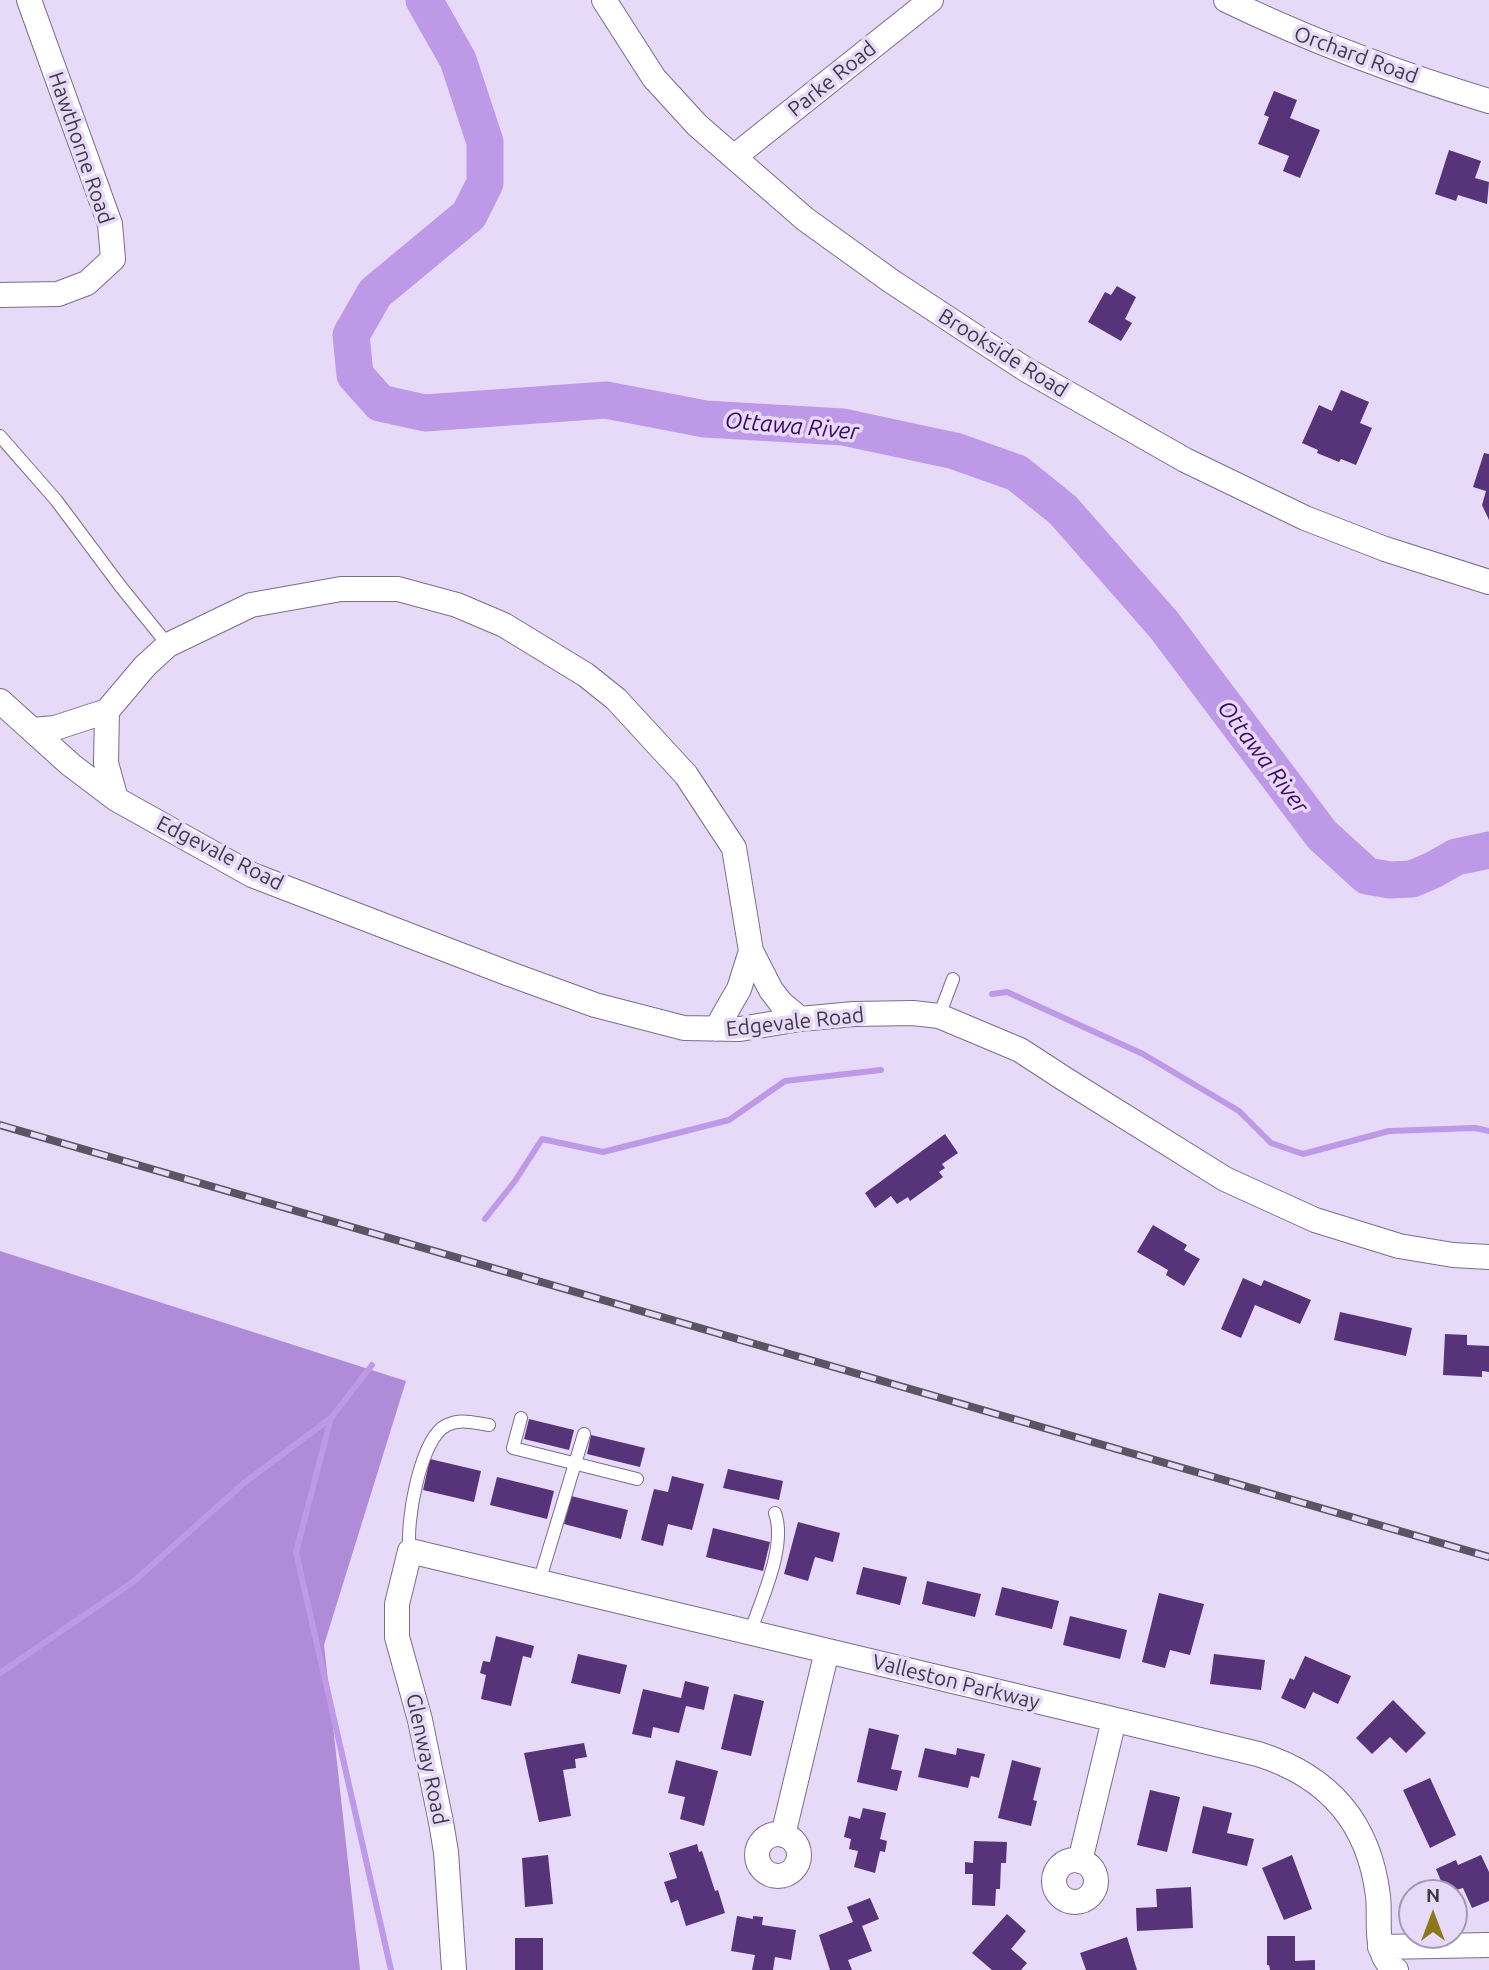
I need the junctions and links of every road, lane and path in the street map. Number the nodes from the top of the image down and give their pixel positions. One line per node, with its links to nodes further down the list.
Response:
1 (29, 0): 7 (street, Hawthorne Road)
2 (604, 0): 6 (street, Brookside Road)
3 (931, 0): 6 (street, Parke Road)
4 (1226, 0): 5 (street, Orchard Road)
5 (1489, 101)
6 (734, 157): 9 (street, Brookside Road)
7 (0, 295)
8 (0, 436): 10 (lane)
9 (1489, 582)
10 (168, 645): 12 (street); 15 (street)
11 (0, 701): 13 (street, Edgevale Road)
12 (107, 711): 13 (street); 14 (street)
13 (33, 730): 14 (street, Edgevale Road)
14 (116, 799): 19 (street, Edgevale Road)
15 (751, 951): 18 (street); 19 (street)
16 (953, 979): 17 (lane)
17 (939, 1016): 18 (street, Edgevale Road); 20 (street, Edgevale Road)
18 (800, 1019): 19 (street, Edgevale Road)
19 (716, 1029)
20 (1489, 1257)
21 (522, 1418): 24 (lane)
22 (489, 1425): 27 (lane)
23 (584, 1434): 24 (lane)
24 (575, 1464): 25 (lane); 28 (lane)
25 (637, 1479)
26 (775, 1513): 29 (lane)
27 (410, 1551): 28 (street, Valleston Parkway); 36 (street, Glenway Road)
28 (539, 1582): 29 (street, Valleston Parkway)
29 (750, 1633): 30 (street, Valleston Parkway)
30 (827, 1651): 31 (street, Valleston Parkway); 32 (street)
31 (1114, 1720): 33 (street); 35 (street, Valleston Parkway)
32 (783, 1835)
33 (1080, 1861)
34 (1489, 1945): 35 (street)
35 (1380, 1947): 37 (street)
36 (454, 1970)
37 (1396, 1970)

